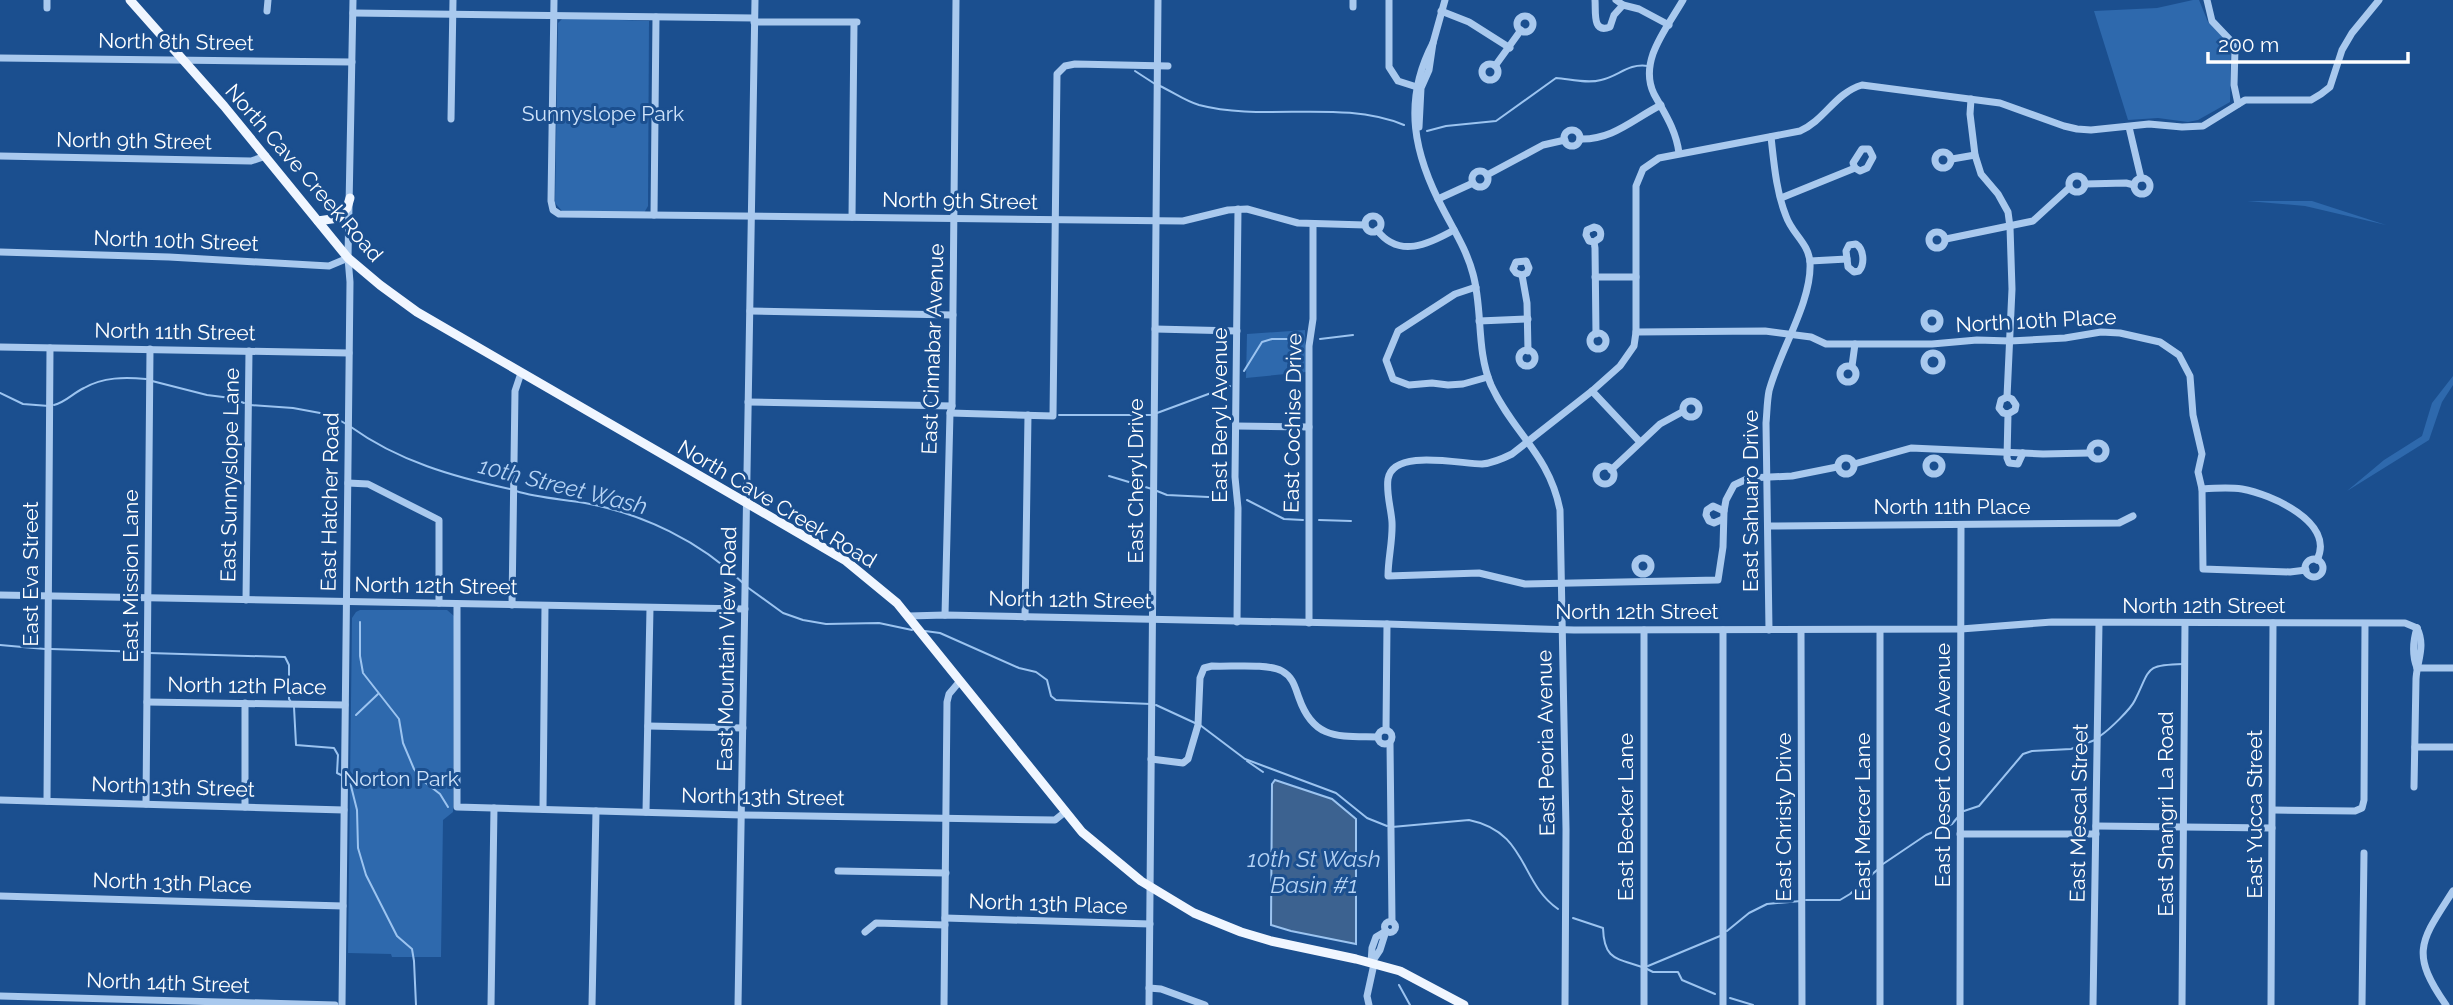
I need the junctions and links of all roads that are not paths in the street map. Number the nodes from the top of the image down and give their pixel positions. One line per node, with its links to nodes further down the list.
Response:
1 (130, 0): 27 (main road, North Cave Creek Road)
2 (268, 0): 17 (street)
3 (353, 0): 18 (street, East Hatcher Road)
4 (453, 0): 19 (street)
5 (554, 0): 20 (street)
6 (755, 0): 22 (street, East Mountain View Road)
7 (956, 0): 56 (street, East Cinnabar Avenue)
8 (1158, 0): 29 (street, East Cheryl Drive)
9 (1389, 0): 32 (street)
10 (1445, 0): 16 (street, East Peoria Avenue)
11 (1595, 0): 15 (street)
12 (1683, 0): 23 (street)
13 (2207, 0): 34 (street)
14 (2379, 0): 34 (street)
15 (1619, 3): 23 (street)
16 (1441, 10): 25 (street); 32 (street, East Peoria Avenue)
17 (267, 11)
18 (353, 13): 19 (street); 28 (street, East Hatcher Road)
19 (453, 16): 20 (street); 36 (street)
20 (553, 16): 21 (street); 53 (street, North 9th Street)
21 (656, 17): 22 (street); 53 (street)
22 (754, 20): 54 (street, East Mountain View Road); 55 (street)
23 (1669, 25): 35 (street)
24 (1521, 30): 25 (street)
25 (1510, 48): 31 (street)
26 (0, 58): 27 (street, North 8th Street)
27 (184, 60): 28 (street, North 8th Street); 42 (main road, North Cave Creek Road)
28 (352, 62): 49 (street, East Hatcher Road)
29 (1158, 65): 30 (street); 57 (street); 58 (street, East Cheryl Drive)
30 (1168, 66)
31 (1495, 66)
32 (1419, 88): 51 (street, East Peoria Avenue)
33 (1971, 99): 37 (street); 38 (street); 40 (street)
34 (2238, 104): 37 (street)
35 (1661, 105): 39 (street); 51 (street)
36 (452, 119)
37 (2129, 127): 45 (street)
38 (1771, 137): 39 (street); 50 (street)
39 (1679, 153): 73 (street)
40 (1975, 155): 43 (street); 62 (street)
41 (0, 156): 42 (street, North 9th Street)
42 (266, 156): 59 (main road, North Cave Creek Road)
43 (1952, 159)
44 (1855, 168): 50 (street)
45 (2141, 178): 47 (street); 47 (street)
46 (2085, 184): 47 (street); 48 (street); 48 (street)
47 (2134, 185)
48 (2069, 188): 62 (street)
49 (350, 198): 59 (main road); 68 (street, East Hatcher Road)
50 (1781, 198): 70 (street)
51 (1438, 199): 64 (street, East Peoria Avenue)
52 (1238, 208): 58 (street, North 9th Street); 60 (street, North 9th Street); 81 (street, East Beryl Avenue)
53 (654, 215): 54 (street, North 9th Street)
54 (752, 215): 55 (street, North 9th Street); 75 (street, East Mountain View Road)
55 (852, 217): 56 (street, North 9th Street)
56 (954, 219): 57 (street, North 9th Street); 76 (street, East Cinnabar Avenue)
57 (1055, 220): 58 (street, North 9th Street); 104 (street)
58 (1155, 220): 79 (street, East Cheryl Drive)
59 (318, 221): 68 (main road, North Cave Creek Road)
60 (1313, 223): 61 (street, North 9th Street); 106 (street, East Cochise Drive)
61 (1365, 225): 63 (street, North 9th Street); 63 (street, North 9th Street)
62 (2010, 227): 65 (street); 85 (street)
63 (1377, 230): 64 (street, North 9th Street)
64 (1454, 230): 74 (street, East Peoria Avenue)
65 (1946, 239)
66 (1594, 242): 72 (street)
67 (0, 253): 68 (street, North 10th Street)
68 (348, 258): 93 (street, East Hatcher Road); 96 (main road, North Cave Creek Road)
69 (1847, 260): 70 (street)
70 (1810, 261): 84 (street, East Sahuaro Drive)
71 (1522, 275): 77 (street)
72 (1595, 277): 73 (street); 83 (street)
73 (1636, 277): 82 (street)
74 (1476, 287): 78 (street, East Peoria Avenue); 97 (street)
75 (750, 312): 76 (street); 100 (street, East Mountain View Road)
76 (953, 315): 101 (street, East Cinnabar Avenue)
77 (1528, 319): 78 (street); 92 (street)
78 (1479, 321): 97 (street, East Peoria Avenue)
79 (1155, 329): 81 (street); 141 (street, East Cheryl Drive)
80 (1933, 329): 87 (street, North 10th Place)
81 (1237, 331): 105 (street, East Beryl Avenue)
82 (1636, 332): 84 (street, North 10th Place); 98 (street)
83 (1596, 334)
84 (1790, 334): 86 (street, North 10th Place); 117 (street, East Sahuaro Drive)
85 (2010, 341): 87 (street, North 10th Place); 99 (street); 119 (street, North 10th Place)
86 (1855, 344): 87 (street, North 10th Place); 95 (street)
87 (1932, 344): 94 (street, North 10th Place)
88 (0, 347): 89 (street, North 11th Street)
89 (50, 348): 90 (street, North 11th Street); 128 (street, East Eva Street)
90 (150, 349): 91 (street, North 11th Street); 129 (street, East Mission Lane)
91 (249, 351): 93 (street, North 11th Street); 130 (street, East Sunnyslope Lane)
92 (1528, 351)
93 (349, 353): 118 (street, East Hatcher Road)
94 (1932, 354)
95 (1852, 366)
96 (521, 373): 120 (main road, North Cave Creek Road); 134 (street)
97 (1488, 377): 107 (street, East Peoria Avenue)
98 (1592, 391): 107 (street); 108 (street)
99 (2007, 397): 103 (street); 103 (street)
100 (748, 402): 101 (street); 120 (street, East Mountain View Road)
101 (951, 410): 104 (street); 138 (street, East Cinnabar Avenue)
102 (1682, 412): 108 (street)
103 (2008, 414): 110 (street)
104 (1027, 415): 139 (street)
105 (1236, 426): 106 (street); 142 (street, East Beryl Avenue)
106 (1308, 427): 143 (street, East Cochise Drive)
107 (1529, 442): 126 (street, East Peoria Avenue); 126 (street)
108 (1640, 442): 116 (street)
109 (1933, 448): 110 (street); 113 (street); 114 (street)
110 (2007, 452): 111 (street); 111 (street)
111 (2023, 453): 112 (street)
112 (2090, 453)
113 (1933, 459)
114 (1854, 464): 115 (street); 115 (street)
115 (1837, 467): 117 (street)
116 (1611, 470)
117 (1769, 477): 123 (street, East Sahuaro Drive); 126 (street)
118 (348, 483): 131 (street, East Hatcher Road); 132 (street)
119 (2202, 489): 124 (street); 125 (street)
120 (747, 505): 137 (street, East Mountain View Road); 140 (main road, North Cave Creek Road)
121 (2133, 516): 122 (street, North 11th Place)
122 (1961, 525): 123 (street, North 11th Place); 150 (street, East Desert Cove Avenue)
123 (1769, 526): 153 (street, East Sahuaro Drive)
124 (2317, 560): 125 (street); 125 (street)
125 (2306, 569)
126 (1561, 584): 151 (street, East Peoria Avenue)
127 (0, 596): 128 (street, North 12th Street)
128 (48, 596): 129 (street, North 12th Street); 172 (street, East Eva Street)
129 (148, 597): 130 (street, North 12th Street); 159 (street, East Mission Lane)
130 (246, 600): 131 (street, North 12th Street)
131 (346, 601): 132 (street, North 12th Street); 161 (street, East Hatcher Road)
132 (439, 603): 133 (street, North 12th Street)
133 (457, 604): 134 (street, North 12th Street); 175 (street, North 13th Street)
134 (512, 605): 135 (street, North 12th Street)
135 (545, 607): 136 (street, North 12th Street); 176 (street)
136 (650, 608): 137 (street, North 12th Street); 162 (street)
137 (745, 609): 163 (street, East Mountain View Road)
138 (945, 615): 139 (street, North 12th Street); 140 (street, North 12th Street)
139 (1025, 617): 141 (street, North 12th Street)
140 (911, 619): 158 (main road, North Cave Creek Road)
141 (1153, 620): 142 (street, North 12th Street); 169 (street, East Cheryl Drive)
142 (1237, 622): 143 (street, North 12th Street)
143 (1309, 622): 147 (street, North 12th Street)
144 (2099, 622): 145 (street, North 12th Street); 150 (street, North 12th Street); 186 (street, East Mescal Street)
145 (2185, 623): 146 (street, North 12th Street); 184 (street, East Shangri La Road)
146 (2273, 623): 148 (street, North 12th Street); 178 (street, East Yucca Street)
147 (1387, 624): 151 (street, North 12th Street); 164 (street)
148 (2365, 624): 156 (street, North 12th Street); 178 (street)
149 (1644, 629): 151 (street, North 12th Street); 152 (street, North 12th Street); 215 (street, East Becker Lane)
150 (1961, 629): 155 (street, North 12th Street); 187 (street, East Desert Cove Avenue)
151 (1562, 630): 214 (street, East Peoria Avenue)
152 (1723, 630): 153 (street, North 12th Street); 216 (street)
153 (1769, 630): 154 (street, North 12th Street)
154 (1801, 630): 155 (street, North 12th Street); 217 (street, East Christy Drive)
155 (1880, 630): 218 (street, East Mercer Lane)
156 (2417, 668): 157 (street); 167 (street)
157 (2453, 668)
158 (960, 681): 181 (main road, North Cave Creek Road); 183 (street)
159 (147, 702): 160 (street, North 12th Place); 173 (street, East Mission Lane)
160 (245, 704): 161 (street, North 12th Place); 174 (street)
161 (345, 705): 177 (street, East Hatcher Road)
162 (648, 726): 163 (street); 180 (street)
163 (743, 728): 182 (street, East Mountain View Road)
164 (1385, 730): 165 (street); 166 (street)
165 (1378, 737): 166 (street); 169 (street)
166 (1390, 743): 198 (street)
167 (2415, 747): 168 (street); 170 (street)
168 (2453, 747)
169 (1151, 759): 191 (street, East Cheryl Drive)
170 (2414, 787)
171 (0, 800): 172 (street, North 13th Street)
172 (47, 801): 173 (street, North 13th Street)
173 (146, 804): 174 (street, North 13th Street)
174 (245, 807): 177 (street, North 13th Street)
175 (494, 808): 176 (street, North 13th Street); 206 (street)
176 (543, 809): 179 (street, North 13th Street)
177 (344, 810): 194 (street, East Hatcher Road)
178 (2273, 810): 185 (street, East Yucca Street)
179 (596, 811): 180 (street, North 13th Street); 207 (street)
180 (646, 812): 182 (street, North 13th Street)
181 (1065, 812): 183 (street, North 13th Street); 191 (main road, North Cave Creek Road)
182 (742, 815): 183 (street, North 13th Street); 208 (street, East Mountain View Road)
183 (946, 818): 190 (street)
184 (2183, 827): 185 (street); 186 (street); 221 (street, East Shangri La Road)
185 (2272, 828): 222 (street, East Yucca Street)
186 (2096, 830): 187 (street); 220 (street, East Mescal Street)
187 (1960, 834): 219 (street, East Desert Cove Avenue)
188 (2364, 853): 223 (street)
189 (838, 871): 190 (street, North 13th Place)
190 (946, 873): 195 (street)
191 (1150, 887): 196 (street, East Cheryl Drive); 198 (main road, North Cave Creek Road)
192 (2453, 891): 224 (street)
193 (0, 896): 194 (street, North 13th Place)
194 (344, 906): 205 (street, East Hatcher Road)
195 (945, 922): 196 (street, North 13th Place); 197 (street, North 13th Place); 209 (street)
196 (1150, 924): 199 (street, East Cheryl Drive)
197 (865, 932)
198 (1372, 963): 212 (street); 213 (main road, North Cave Creek Road)
199 (1149, 988): 203 (street); 210 (street, East Cheryl Drive)
200 (0, 996): 202 (street, North 14th Street)
201 (2453, 999): 224 (street)
202 (147, 1002): 204 (street, North 14th Street)
203 (1186, 1002): 211 (street)
204 (335, 1005)
205 (342, 1005)
206 (491, 1005)
207 (592, 1005)
208 (738, 1005)
209 (944, 1005)
210 (1149, 1005)
211 (1205, 1005)
212 (1369, 1005)
213 (1464, 1005)
214 (1565, 1005)
215 (1644, 1005)
216 (1723, 1005)
217 (1802, 1005)
218 (1880, 1005)
219 (1959, 1005)
220 (2093, 1005)
221 (2182, 1005)
222 (2271, 1005)
223 (2362, 1005)
224 (2445, 1005)

